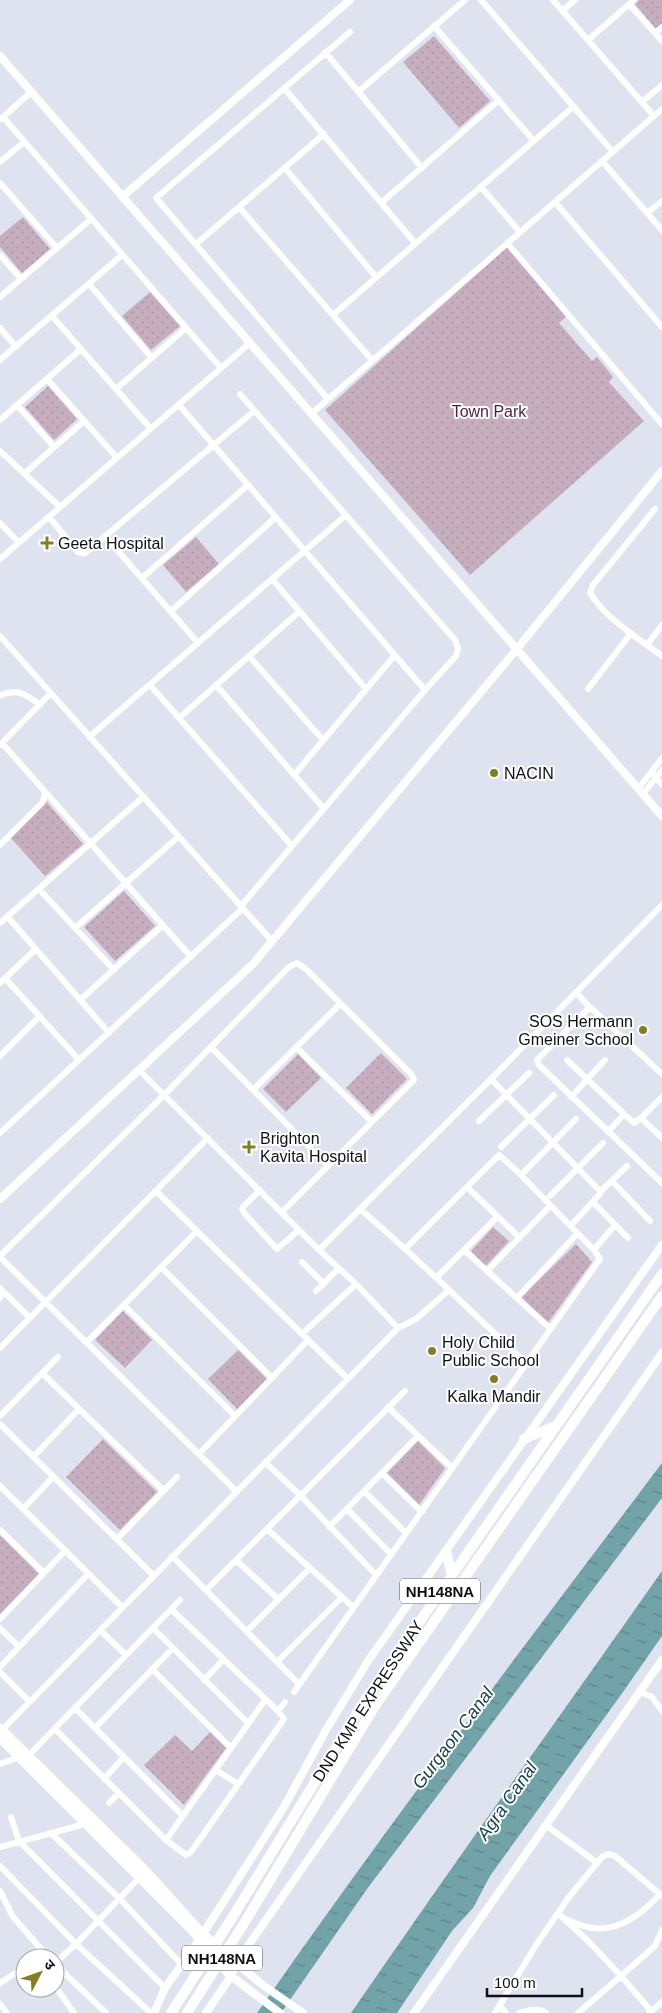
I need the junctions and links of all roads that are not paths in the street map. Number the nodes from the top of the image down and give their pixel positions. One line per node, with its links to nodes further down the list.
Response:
1 (350, 0): 36 (street)
2 (465, 0): 8 (street)
3 (481, 0): 22 (street)
4 (553, 0): 7 (street)
5 (575, 0): 7 (street)
6 (631, 2): 11 (street); 12 (street)
7 (562, 11): 12 (street)
8 (434, 26): 19 (street); 20 (street)
9 (662, 27): 11 (street)
10 (350, 32): 14 (street)
11 (655, 33): 13 (street)
12 (588, 40): 21 (street)
13 (662, 41)
14 (325, 52): 17 (street); 19 (street)
15 (0, 56): 18 (street)
16 (662, 85): 21 (street)
17 (284, 88): 26 (street); 47 (street)
18 (32, 92): 25 (street); 36 (street)
19 (358, 92): 33 (street)
20 (499, 100): 27 (street); 33 (street)
21 (642, 102): 24 (street)
22 (573, 107): 27 (street); 29 (street)
23 (662, 110): 24 (street)
24 (654, 116): 29 (street)
25 (2, 118): 28 (street)
26 (324, 134): 32 (street); 39 (street)
27 (534, 140): 35 (street)
28 (24, 142): 31 (street); 42 (street)
29 (613, 152): 30 (street)
30 (602, 161): 38 (street); 41 (street)
31 (0, 162)
32 (284, 168): 40 (street); 51 (street)
33 (422, 168): 39 (street)
34 (0, 183): 48 (street)
35 (481, 187): 44 (street); 45 (street)
36 (122, 196): 60 (street)
37 (662, 201): 41 (street)
38 (555, 202): 44 (street); 57 (street)
39 (382, 203): 45 (street)
40 (239, 208): 47 (street); 55 (street)
41 (647, 213): 43 (street)
42 (91, 219): 48 (street); 50 (street)
43 (662, 230)
44 (520, 232): 46 (street)
45 (415, 243): 51 (street)
46 (506, 243): 65 (street); 77 (street)
47 (196, 244): 70 (street)
48 (57, 248): 52 (street)
49 (0, 255): 52 (street)
50 (122, 255): 53 (street); 59 (street)
51 (376, 277): 55 (street)
52 (21, 279): 54 (street)
53 (89, 284): 56 (street); 63 (street)
54 (0, 297)
55 (332, 315): 65 (street)
56 (52, 316): 61 (street); 62 (street)
57 (662, 326)
58 (0, 328): 61 (street)
59 (186, 328): 63 (street); 66 (street)
60 (250, 344): 66 (street); 74 (street)
61 (16, 346): 64 (street)
62 (81, 349): 67 (street); 68 (street)
63 (152, 358): 68 (street)
64 (0, 360)
65 (372, 360): 70 (street)
66 (221, 368): 72 (street)
67 (47, 379): 71 (street); 76 (street)
68 (116, 389): 78 (street)
69 (240, 394): 73 (street)
70 (328, 399): 74 (street)
71 (17, 405): 75 (street); 80 (street)
72 (179, 405): 78 (street); 79 (street)
73 (254, 410): 79 (street); 88 (street)
74 (311, 414): 105 (street)
75 (0, 420)
76 (84, 421): 80 (street); 82 (street)
77 (662, 424)
78 (151, 428): 82 (street)
79 (213, 444): 85 (street); 92 (street)
80 (54, 447): 84 (street)
81 (0, 451): 84 (street)
82 (117, 458): 86 (street)
83 (662, 471): 105 (street)
84 (25, 473): 86 (street)
85 (248, 485): 90 (street); 96 (street)
86 (60, 507): 89 (street)
87 (655, 509): 101 (street)
88 (345, 516): 94 (street); 113 (street)
89 (49, 517): 92 (street); 93 (street)
90 (276, 517): 94 (street); 99 (street)
91 (0, 522): 93 (street)
92 (105, 536): 96 (street)
93 (19, 543): 95 (street)
94 (305, 550): 97 (street); 106 (street)
95 (0, 559)
96 (142, 578): 99 (street)
97 (272, 579): 98 (street); 103 (street)
98 (300, 611): 107 (street); 111 (street)
99 (171, 612): 103 (street)
100 (662, 625): 104 (street)
101 (631, 633): 104 (street); 112 (street)
102 (0, 636): 114 (street)
103 (198, 643): 109 (street)
104 (646, 645): 108 (street)
105 (516, 650): 127 (street); 143 (street)
106 (395, 655): 111 (street); 113 (street)
107 (249, 656): 110 (street); 119 (street)
108 (662, 656)
109 (150, 685): 117 (street); 118 (street)
110 (216, 685): 117 (street); 123 (street)
111 (366, 689): 119 (street)
112 (588, 689)
113 (425, 690): 129 (street)
114 (50, 694): 116 (street); 118 (street)
115 (0, 696): 116 (street)
116 (40, 705): 120 (street)
117 (179, 718): 134 (street)
118 (89, 737): 128 (street)
119 (323, 740): 123 (street)
120 (1, 744): 126 (street)
121 (662, 758): 124 (street)
122 (662, 770): 124 (street)
123 (294, 774): 129 (street)
124 (653, 775): 125 (street); 127 (street)
125 (662, 785)
126 (45, 792): 132 (street); 133 (street)
127 (641, 792): 130 (street)
128 (143, 797): 131 (street); 132 (street)
129 (324, 809): 134 (street)
130 (662, 816)
131 (178, 837): 135 (street); 138 (street)
132 (90, 843): 135 (street); 136 (street)
133 (0, 845)
134 (292, 846): 138 (street)
135 (126, 883): 141 (street); 142 (street)
136 (39, 889): 139 (street); 142 (street)
137 (662, 905): 148 (street)
138 (242, 907): 143 (street); 145 (street)
139 (7, 916): 140 (street); 144 (street)
140 (0, 923)
141 (163, 925): 145 (street); 146 (street)
142 (75, 928): 146 (street)
143 (272, 941): 160 (street)
144 (36, 949): 147 (street); 149 (street)
145 (191, 957): 153 (street)
146 (114, 970): 149 (street)
147 (3, 980): 152 (street)
148 (576, 992): 151 (street); 163 (street)
149 (80, 1000): 153 (street)
150 (340, 1004): 154 (street); 155 (street); 176 (street)
151 (589, 1007): 162 (street); 169 (street)
152 (40, 1016): 156 (street); 157 (street)
153 (109, 1033): 157 (street)
154 (211, 1047): 165 (street); 167 (street)
155 (296, 1047): 165 (street); 176 (street)
156 (0, 1056)
157 (79, 1060): 178 (street)
158 (567, 1060): 164 (street)
159 (606, 1060): 164 (street)
160 (139, 1070): 167 (street); 195 (street)
161 (529, 1073): 166 (street)
162 (662, 1074)
163 (491, 1079): 166 (street); 198 (street)
164 (587, 1080): 169 (street); 171 (street)
165 (253, 1090): 184 (street)
166 (506, 1094): 173 (street); 175 (street)
167 (164, 1095): 179 (street); 214 (street)
168 (554, 1095): 173 (street)
169 (571, 1097): 177 (street)
170 (662, 1097): 172 (street)
171 (624, 1114): 172 (street); 177 (street)
172 (641, 1118): 180 (street)
173 (529, 1119): 181 (street); 183 (street)
174 (576, 1119): 181 (street)
175 (479, 1121)
176 (372, 1122): 184 (street)
177 (608, 1132): 189 (street)
178 (0, 1133)
179 (208, 1138): 191 (street); 192 (street)
180 (662, 1138)
181 (553, 1143): 186 (street); 187 (street)
182 (603, 1143): 186 (street)
183 (500, 1147)
184 (328, 1166): 199 (street)
185 (627, 1166): 188 (street)
186 (577, 1169): 193 (street); 194 (street)
187 (524, 1172)
188 (612, 1181): 193 (street); 201 (street)
189 (662, 1183)
190 (467, 1188): 197 (street); 200 (street); 211 (street)
191 (260, 1190): 199 (street); 205 (street)
192 (156, 1191): 204 (street); 228 (street)
193 (600, 1192): 196 (street)
194 (550, 1196)
195 (0, 1199)
196 (594, 1202): 202 (street); 203 (street)
197 (550, 1206): 206 (street); 207 (street)
198 (360, 1210): 211 (street); 212 (street)
199 (282, 1212): 205 (street)
200 (497, 1217): 207 (street); 213 (street)
201 (650, 1221)
202 (574, 1222)
203 (615, 1225): 208 (street); 210 (street)
204 (197, 1230): 216 (street); 233 (street)
205 (299, 1230): 212 (street)
206 (577, 1234): 227 (street); 232 (street)
207 (519, 1237): 218 (street)
208 (628, 1238)
209 (662, 1245): 251 (street)
210 (597, 1246)
211 (406, 1248): 220 (street)
212 (319, 1250): 217 (street)
213 (464, 1250): 218 (street); 220 (street)
214 (0, 1256): 228 (street)
215 (302, 1262): 221 (street)
216 (161, 1267): 229 (street); 241 (street)
217 (340, 1268): 221 (street); 222 (street)
218 (488, 1270): 227 (street)
219 (662, 1274): 249 (highway, DND KMP EXPRESSWAY / NH148NA)
220 (436, 1278): 225 (street)
221 (324, 1284): 224 (street)
222 (356, 1284): 231 (street); 233 (street)
223 (0, 1288): 230 (street)
224 (316, 1291)
225 (448, 1291): 231 (street); 239 (street)
226 (662, 1296): 366 (highway, DND KMP EXPRESSWAY / NH148NA)
227 (518, 1297): 232 (street)
228 (46, 1301): 230 (street); 235 (street)
229 (124, 1305): 235 (street); 247 (street)
230 (30, 1318): 236 (street)
231 (398, 1328): 242 (street)
232 (551, 1329): 239 (street)
233 (302, 1334): 234 (street)
234 (308, 1340): 241 (street); 242 (street)
235 (87, 1342): 252 (street)
236 (0, 1348)
237 (662, 1353): 348 (street)
238 (58, 1357): 240 (street)
239 (526, 1364): 255 (street)
240 (42, 1373): 245 (street); 246 (street)
241 (272, 1378): 247 (street)
242 (348, 1379): 254 (street)
243 (405, 1391): 244 (street)
244 (388, 1408): 250 (street); 263 (street)
245 (79, 1409): 253 (street); 260 (street)
246 (0, 1416)
247 (235, 1416): 252 (street)
248 (0, 1424): 253 (street)
249 (556, 1426): 251 (highway); 282 (highway, DND KMP EXPRESSWAY / NH148NA)
250 (418, 1436): 255 (street); 256 (street)
251 (524, 1439): 273 (street)
252 (199, 1454): 261 (street)
253 (33, 1456): 257 (street)
254 (265, 1462): 261 (street); 263 (street)
255 (452, 1468): 266 (street)
256 (383, 1474): 262 (street); 266 (street)
257 (54, 1477): 264 (street); 271 (street)
258 (177, 1478): 260 (street)
259 (0, 1486): 264 (street)
260 (164, 1491): 271 (street)
261 (236, 1491): 275 (street)
262 (364, 1492): 265 (street); 270 (street)
263 (301, 1496): 267 (street); 268 (street)
264 (23, 1509): 272 (street)
265 (347, 1509): 267 (street); 274 (street)
266 (422, 1512): 270 (street)
267 (330, 1527): 281 (street)
268 (267, 1529): 276 (street); 277 (street)
269 (0, 1530): 278 (street)
270 (406, 1533): 274 (street)
271 (117, 1539): 280 (street)
272 (65, 1551): 278 (street); 279 (street)
273 (446, 1551): 282 (highway); 344 (street)
274 (391, 1554): 281 (street)
275 (172, 1556): 280 (street); 283 (street)
276 (236, 1560): 283 (street); 285 (street)
277 (310, 1568): 284 (street); 285 (street)
278 (44, 1573): 290 (street)
279 (88, 1574): 287 (street); 295 (street)
280 (153, 1575): 287 (street)
281 (376, 1575): 288 (street)
282 (452, 1575): 365 (highway, DND KMP EXPRESSWAY / NH148NA)
283 (206, 1590): 294 (street)
284 (342, 1597): 288 (street); 300 (street)
285 (278, 1599): 294 (street)
286 (180, 1600): 289 (street)
287 (122, 1607): 293 (street)
288 (353, 1607): 305 (street)
289 (171, 1609): 292 (street); 298 (street)
290 (0, 1619)
291 (0, 1628): 295 (street)
292 (154, 1628): 296 (street); 297 (street)
293 (100, 1630): 297 (street); 309 (street)
294 (247, 1631): 300 (street)
295 (19, 1646): 301 (street)
296 (172, 1649): 302 (street); 304 (street)
297 (126, 1655): 311 (street)
298 (223, 1660): 304 (street); 308 (street)
299 (662, 1660): 307 (street)
300 (277, 1662): 305 (street)
301 (0, 1666)
302 (152, 1669): 315 (street); 318 (street)
303 (0, 1672): 309 (street)
304 (204, 1680): 314 (street)
305 (299, 1684): 306 (street)
306 (294, 1692)
307 (640, 1692): 313 (street); 330 (street)
308 (266, 1700): 312 (street); 314 (street)
309 (30, 1702): 317 (street)
310 (285, 1702): 312 (street)
311 (75, 1708): 315 (street); 316 (street)
312 (278, 1711): 324 (street)
313 (662, 1711)
314 (248, 1723): 318 (street)
315 (95, 1728): 320 (street)
316 (55, 1729): 319 (street); 323 (street)
317 (1, 1732): 319 (main road)
318 (231, 1748): 322 (street)
319 (24, 1757): 321 (street); 329 (main road); 344 (main road)
320 (124, 1757): 323 (street); 327 (street)
321 (0, 1764)
322 (216, 1770): 324 (street); 327 (street)
323 (104, 1779): 325 (street)
324 (238, 1784): 332 (street)
325 (119, 1793): 326 (street); 332 (street)
326 (109, 1803)
327 (183, 1816): 332 (street)
328 (11, 1817): 333 (street)
329 (85, 1824): 331 (street); 337 (main road)
330 (547, 1826): 335 (street); 370 (street)
331 (51, 1832): 333 (street); 340 (street)
332 (166, 1840)
333 (19, 1841): 334 (street); 342 (street)
334 (0, 1847)
335 (596, 1862): 339 (street); 341 (street)
336 (0, 1866): 345 (street)
337 (139, 1878): 340 (street); 344 (main road)
338 (0, 1891): 346 (street)
339 (661, 1895): 341 (street)
340 (120, 1899): 342 (street); 349 (street)
341 (561, 1915): 353 (street); 359 (street)
342 (98, 1920): 345 (street); 355 (street)
343 (662, 1930): 353 (street)
344 (201, 1937): 348 (main road); 349 (street); 352 (main road)
345 (76, 1944): 347 (street); 364 (street)
346 (37, 1948)
347 (65, 1954)
348 (236, 1963): 352 (street); 369 (street)
349 (182, 1965): 355 (street)
350 (15, 1973): 354 (street)
351 (65, 1974): 363 (street)
352 (231, 1976): 367 (street); 368 (street)
353 (620, 1976): 360 (street); 375 (street)
354 (0, 1983)
355 (165, 1988): 364 (street)
356 (63, 1998): 362 (street)
357 (662, 2002): 360 (street)
358 (0, 2004): 361 (street)
359 (500, 2006): 371 (street); 372 (street)
360 (650, 2012)
361 (7, 2013)
362 (74, 2013)
363 (106, 2013)
364 (153, 2013)
365 (171, 2013)
366 (186, 2013)
367 (206, 2013)
368 (280, 2013)
369 (303, 2013)
370 (414, 2013)
371 (495, 2013)
372 (506, 2013)
373 (518, 2013): 374 (street)
374 (546, 2013)
375 (578, 2013)

